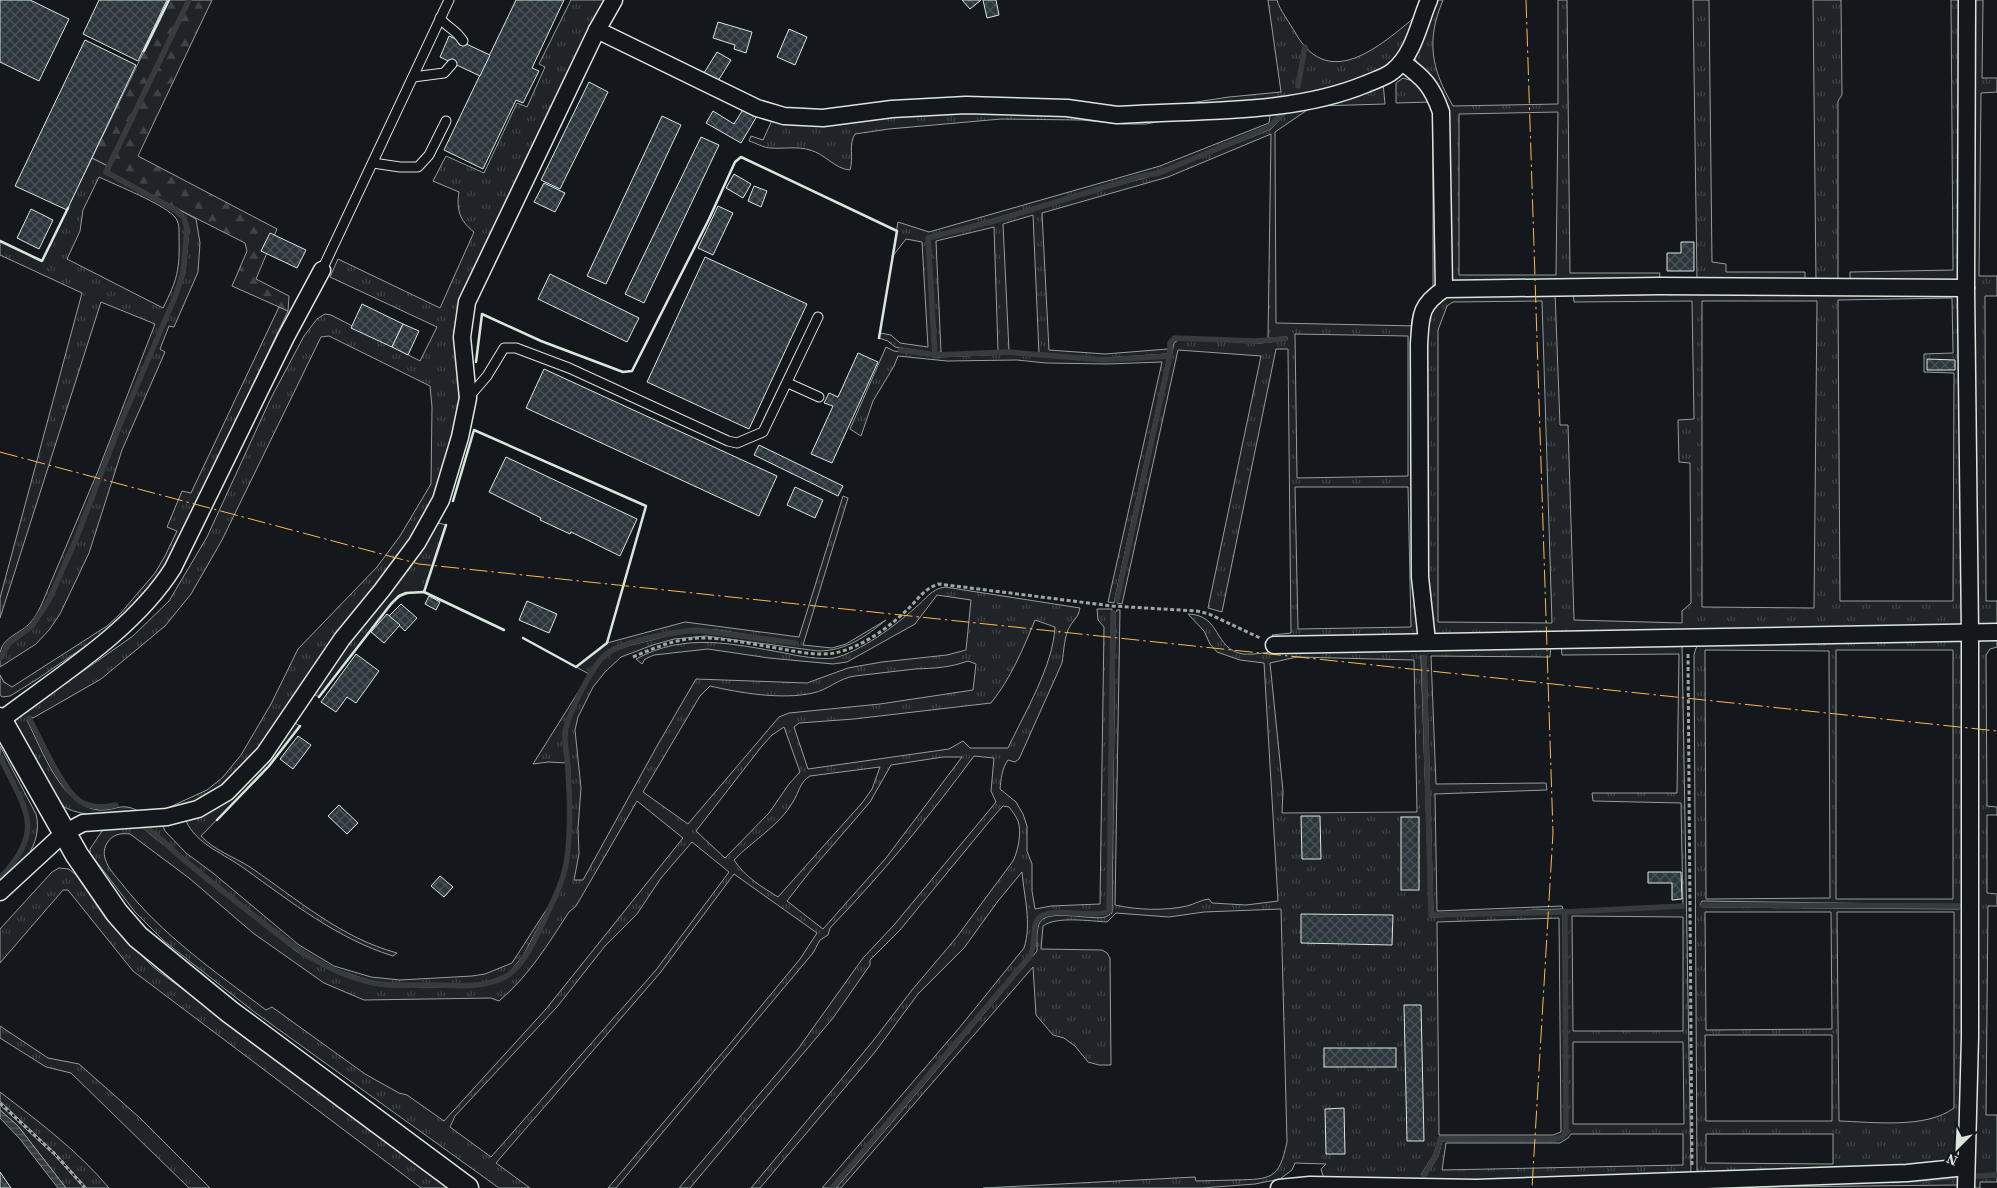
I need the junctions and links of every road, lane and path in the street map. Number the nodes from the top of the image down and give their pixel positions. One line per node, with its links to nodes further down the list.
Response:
1 (448, 0): 5 (lane)
2 (614, 0): 6 (street)
3 (1429, 0): 8 (street)
4 (1967, 0): 14 (street)
5 (440, 18): 7 (lane); 10 (lane)
6 (596, 30): 8 (street); 19 (street)
7 (463, 41)
8 (1402, 62): 15 (street)
9 (452, 64): 10 (lane)
10 (413, 77): 12 (lane)
11 (446, 121): 12 (lane)
12 (373, 163): 13 (lane)
13 (322, 270): 26 (street)
14 (1966, 288): 15 (street); 21 (street)
15 (1444, 289): 23 (street)
16 (818, 317): 17 (lane)
17 (788, 383): 18 (lane); 19 (lane)
18 (819, 396)
19 (468, 398): 27 (street)
20 (1997, 632): 21 (street)
21 (1970, 633): 22 (street); 30 (street)
22 (1688, 637): 23 (street); 31 (path)
23 (1428, 641): 24 (street)
24 (1274, 645): 25 (path)
25 (633, 657)
26 (0, 719): 27 (main road)
27 (64, 833): 28 (street); 33 (main road)
28 (0, 892)
29 (0, 1103): 32 (path)
30 (1966, 1167): 31 (street); 35 (street)
31 (1692, 1181): 34 (street)
32 (85, 1188)
33 (467, 1188)
34 (1280, 1188)
35 (1966, 1188)

